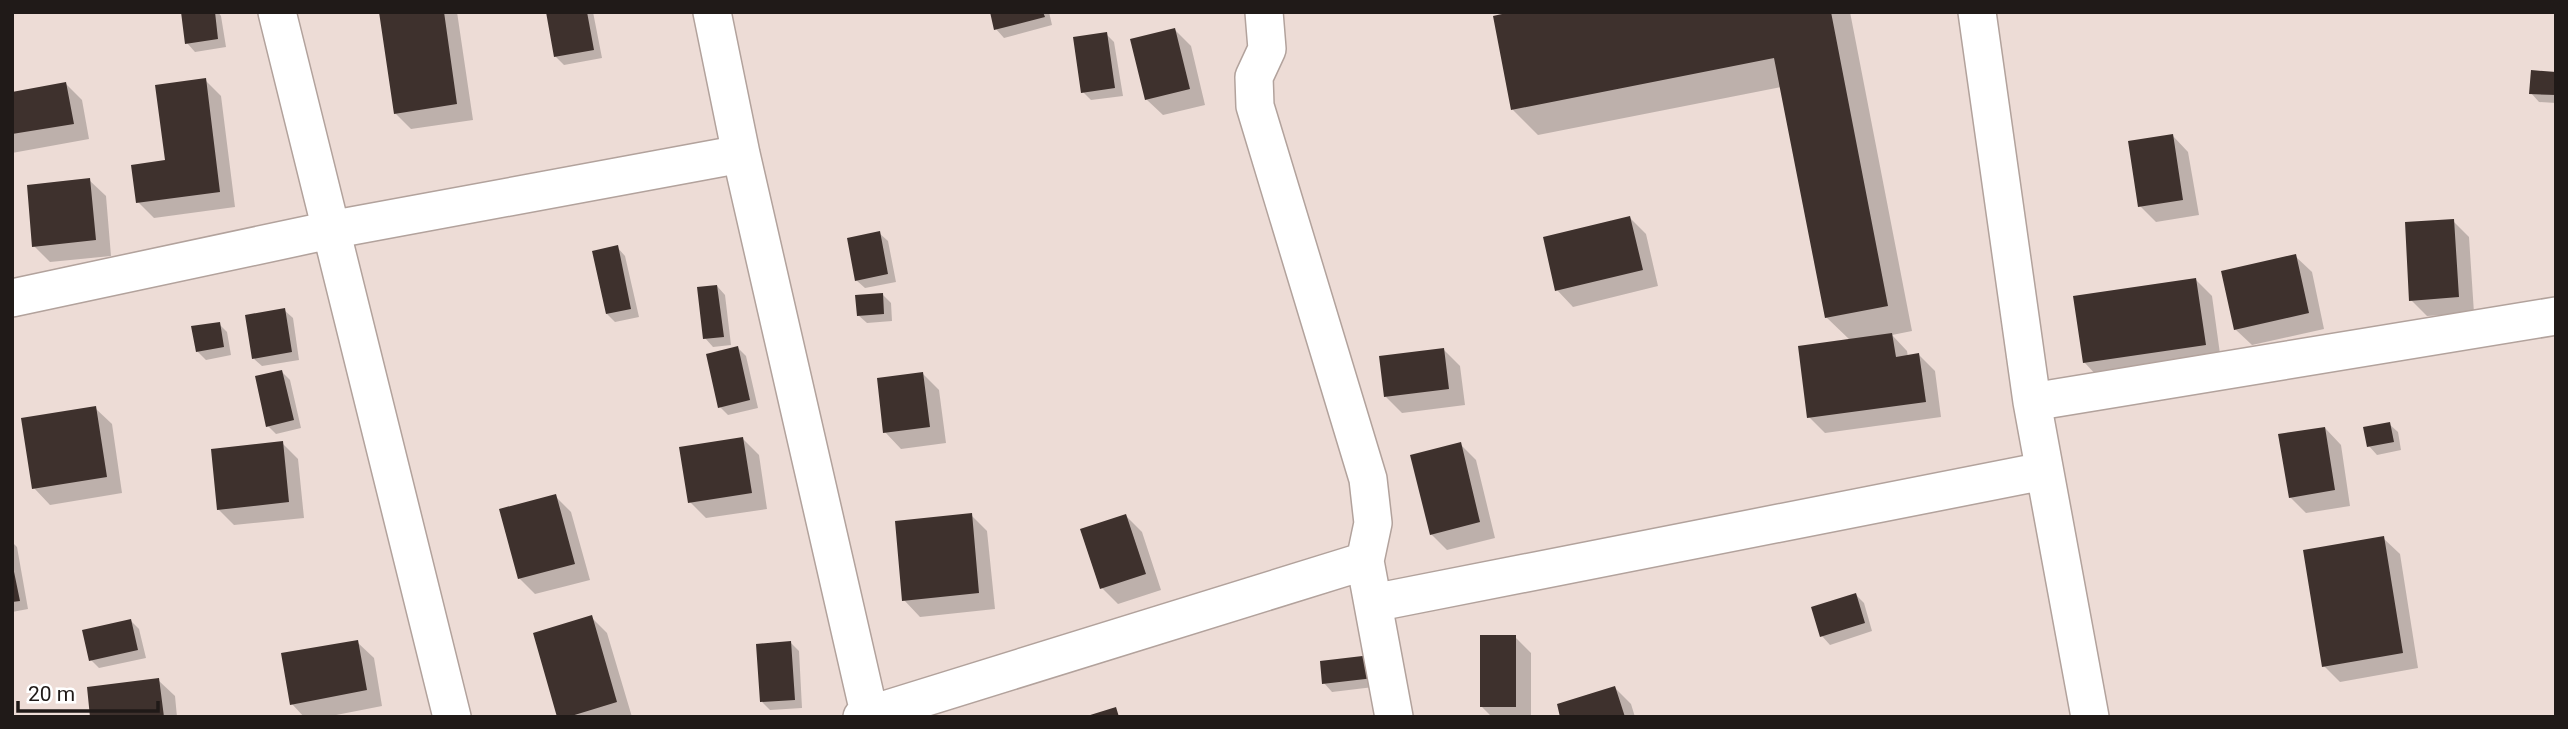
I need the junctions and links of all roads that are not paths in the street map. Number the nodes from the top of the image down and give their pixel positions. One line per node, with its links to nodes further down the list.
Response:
1 (277, 12): 6 (street)
2 (712, 12): 5 (street)
3 (1264, 12): 11 (street)
4 (1977, 12): 9 (street)
5 (741, 154): 6 (street); 13 (street)
6 (330, 230): 7 (street); 14 (street)
7 (12, 298)
8 (2556, 316): 9 (street)
9 (2032, 402): 10 (street)
10 (2044, 471): 12 (street); 16 (street)
11 (1365, 561): 12 (street); 13 (street)
12 (1373, 603): 15 (street)
13 (867, 716)
14 (452, 717)
15 (1394, 717)
16 (2090, 717)

